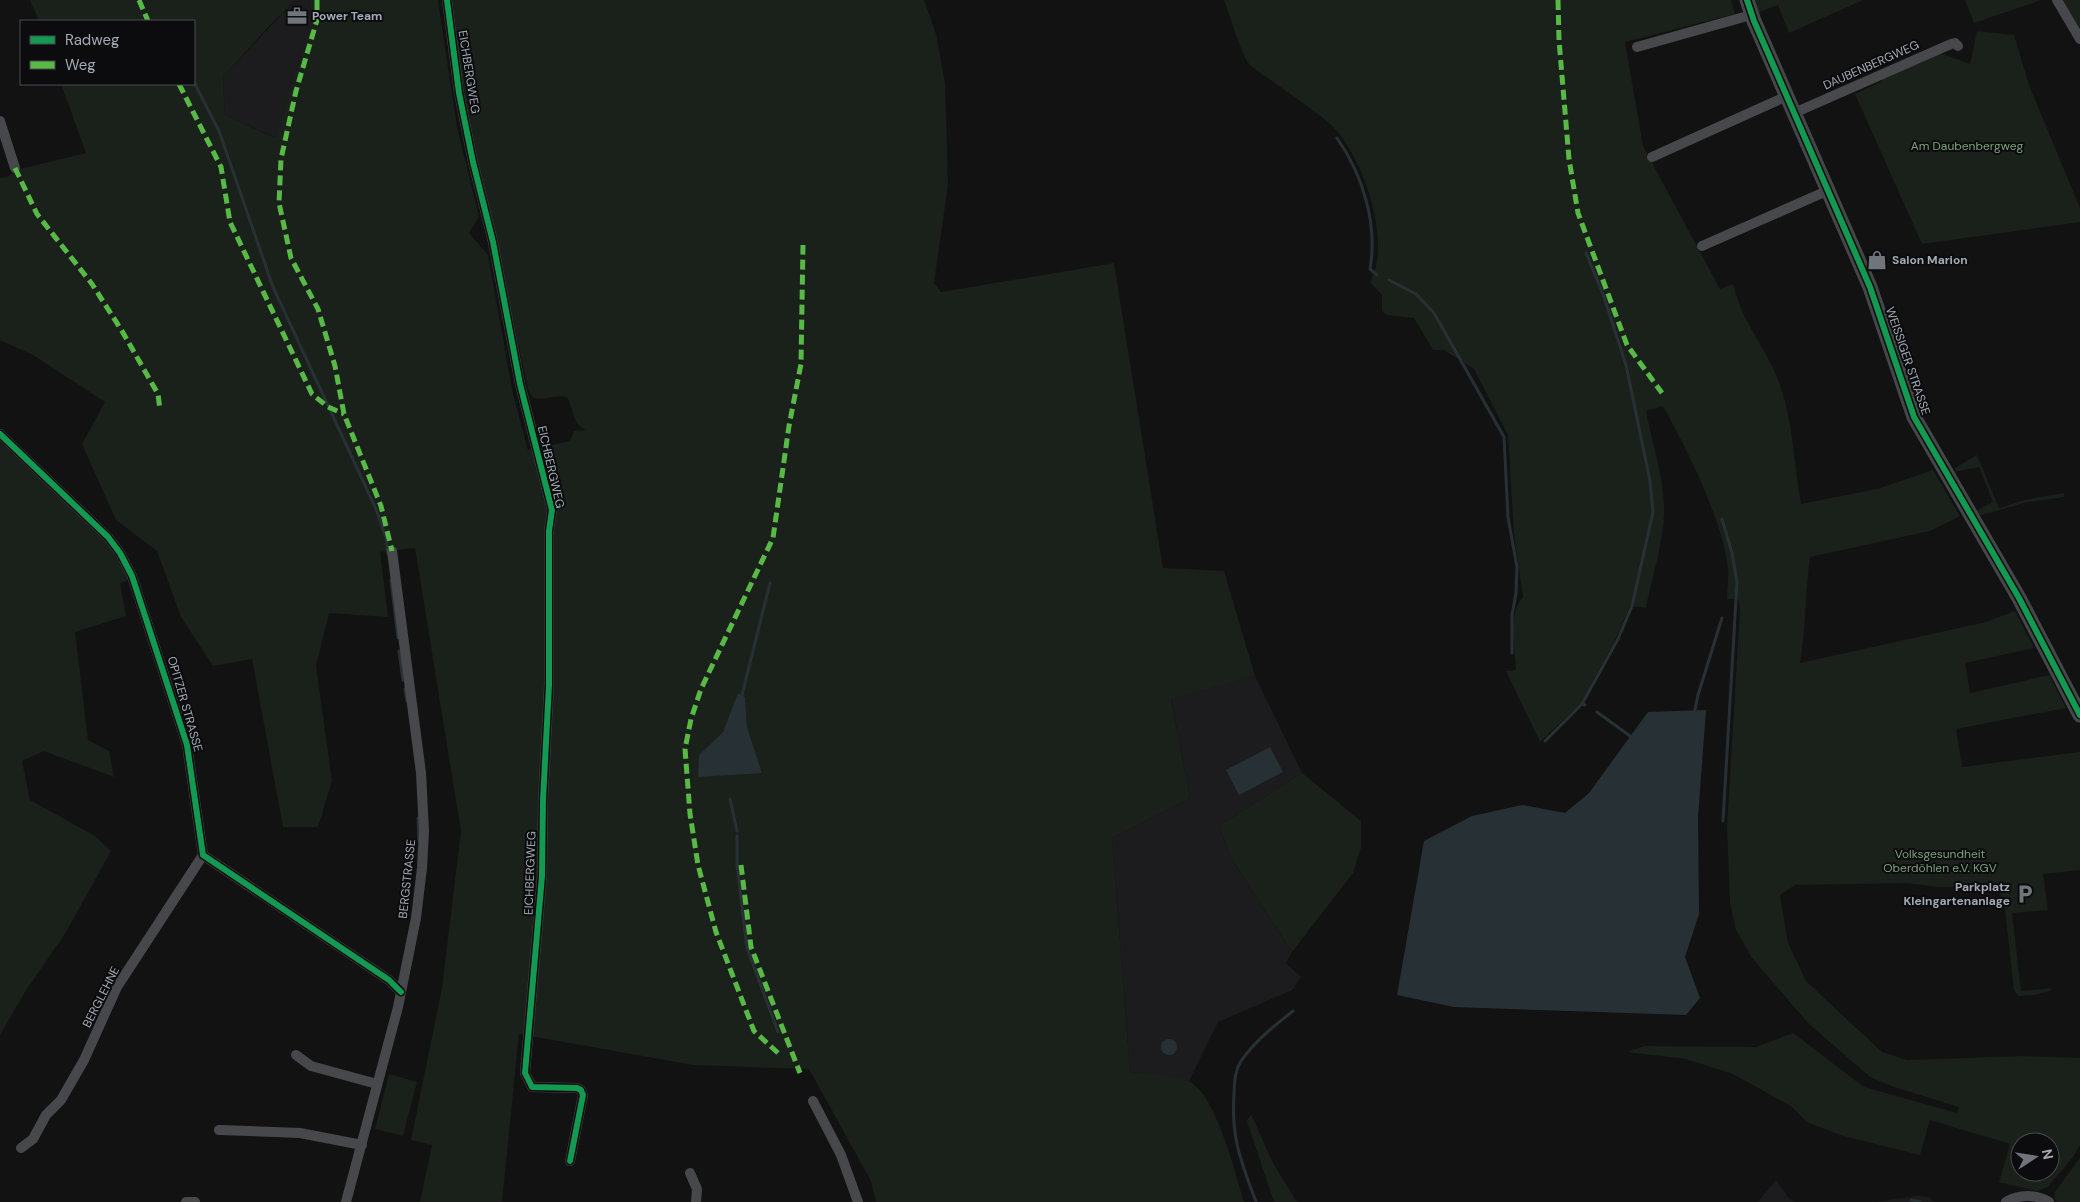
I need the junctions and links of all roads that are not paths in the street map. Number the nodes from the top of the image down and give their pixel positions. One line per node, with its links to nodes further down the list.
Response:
1 (447, 0): 27 (street, EICHBERGWEG)
2 (1747, 0): 4 (street, WEISSIGER STRASSE)
3 (2057, 0): 5 (street)
4 (1751, 16): 7 (street); 8 (street, WEISSIGER STRASSE)
5 (2080, 39)
6 (1958, 46): 9 (street, DAUBENBERGWEG)
7 (1637, 47)
8 (1787, 96): 9 (street, WEISSIGER STRASSE); 12 (street)
9 (1794, 113): 14 (street, WEISSIGER STRASSE)
10 (0, 121): 11 (street)
11 (3, 140): 13 (street)
12 (1652, 157)
13 (15, 168)
14 (1829, 190): 15 (street); 18 (street, WEISSIGER STRASSE)
15 (1702, 246)
16 (0, 434): 19 (street, OPITZER STRASSE)
17 (392, 551): 20 (street, BERGSTRASSE)
18 (2080, 715)
19 (203, 856): 20 (street); 26 (street, BERGLEHNE)
20 (401, 992): 22 (street, BERGSTRASSE)
21 (296, 1055): 22 (street)
22 (377, 1084): 25 (street, BERGSTRASSE)
23 (813, 1101): 33 (street)
24 (219, 1130): 25 (street)
25 (362, 1144): 31 (street, BERGSTRASSE)
26 (21, 1148)
27 (570, 1160)
28 (690, 1173): 32 (street)
29 (186, 1202): 30 (street)
30 (195, 1202)
31 (346, 1202)
32 (696, 1202)
33 (858, 1202)
34 (2006, 1202): 35 (street)
35 (2049, 1202)

